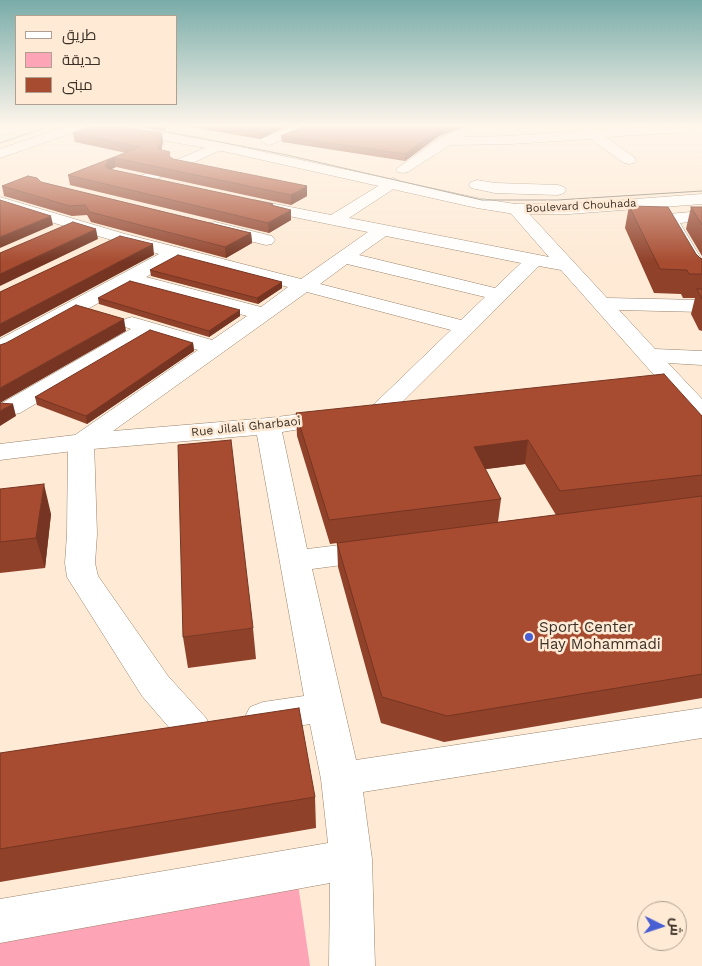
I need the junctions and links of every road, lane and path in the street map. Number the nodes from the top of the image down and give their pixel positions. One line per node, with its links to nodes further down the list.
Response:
1 (161, 172): 6 (street)
2 (341, 172): 7 (street, Boulevard Chouhada)
3 (417, 172): 4 (street)
4 (421, 173)
5 (125, 176): 6 (street)
6 (143, 180): 10 (street)
7 (392, 183): 14 (street, Boulevard Chouhada); 18 (street)
8 (467, 183): 9 (street, Boulevard Chouhada)
9 (575, 189)
10 (137, 197)
11 (702, 200): 14 (street, Boulevard Chouhada)
12 (240, 201): 16 (street)
13 (3, 205): 19 (street)
14 (515, 209): 31 (street)
15 (101, 212): 19 (street)
16 (307, 216): 18 (street); 24 (street)
17 (702, 216): 27 (street)
18 (334, 220): 21 (street)
19 (74, 224): 22 (street); 23 (street)
20 (202, 224): 24 (street)
21 (383, 230): 28 (street); 29 (street)
22 (49, 235)
23 (119, 238): 25 (street); 26 (street)
24 (266, 240): 30 (street)
25 (94, 251)
26 (175, 253): 30 (street); 33 (street)
27 (696, 256): 32 (street)
28 (343, 257): 34 (street); 35 (street)
29 (535, 260): 31 (street); 35 (street)
30 (224, 264): 34 (street)
31 (567, 266): 36 (street)
32 (702, 276)
33 (129, 278): 38 (street); 39 (street)
34 (303, 286): 39 (street); 41 (street)
35 (499, 295): 41 (street)
36 (602, 304): 37 (street); 44 (street)
37 (702, 306)
38 (77, 307): 40 (street); 42 (street)
39 (264, 314): 43 (street)
40 (149, 328): 43 (street); 49 (street)
41 (465, 328): 50 (street)
42 (0, 348)
43 (215, 348): 53 (street)
44 (648, 355): 45 (street); 46 (street)
45 (702, 358)
46 (671, 380): 47 (street); 51 (street)
47 (642, 383)
48 (417, 407): 50 (street, Rue Jilali Gharbaoi)
49 (12, 408)
50 (378, 412): 52 (street, Rue Jilali Gharbaoi)
51 (702, 414)
52 (268, 426): 53 (street, Rue Jilali Gharbaoi); 56 (street)
53 (81, 442): 54 (street, Rue Jilali Gharbaoi); 59 (street)
54 (0, 452)
55 (401, 548): 56 (street)
56 (295, 561): 57 (street)
57 (326, 707): 59 (street); 61 (street)
58 (702, 723): 61 (street)
59 (215, 725): 60 (street)
60 (154, 736)
61 (341, 779): 62 (street)
62 (351, 858): 63 (street); 64 (street)
63 (0, 921)
64 (352, 966)

